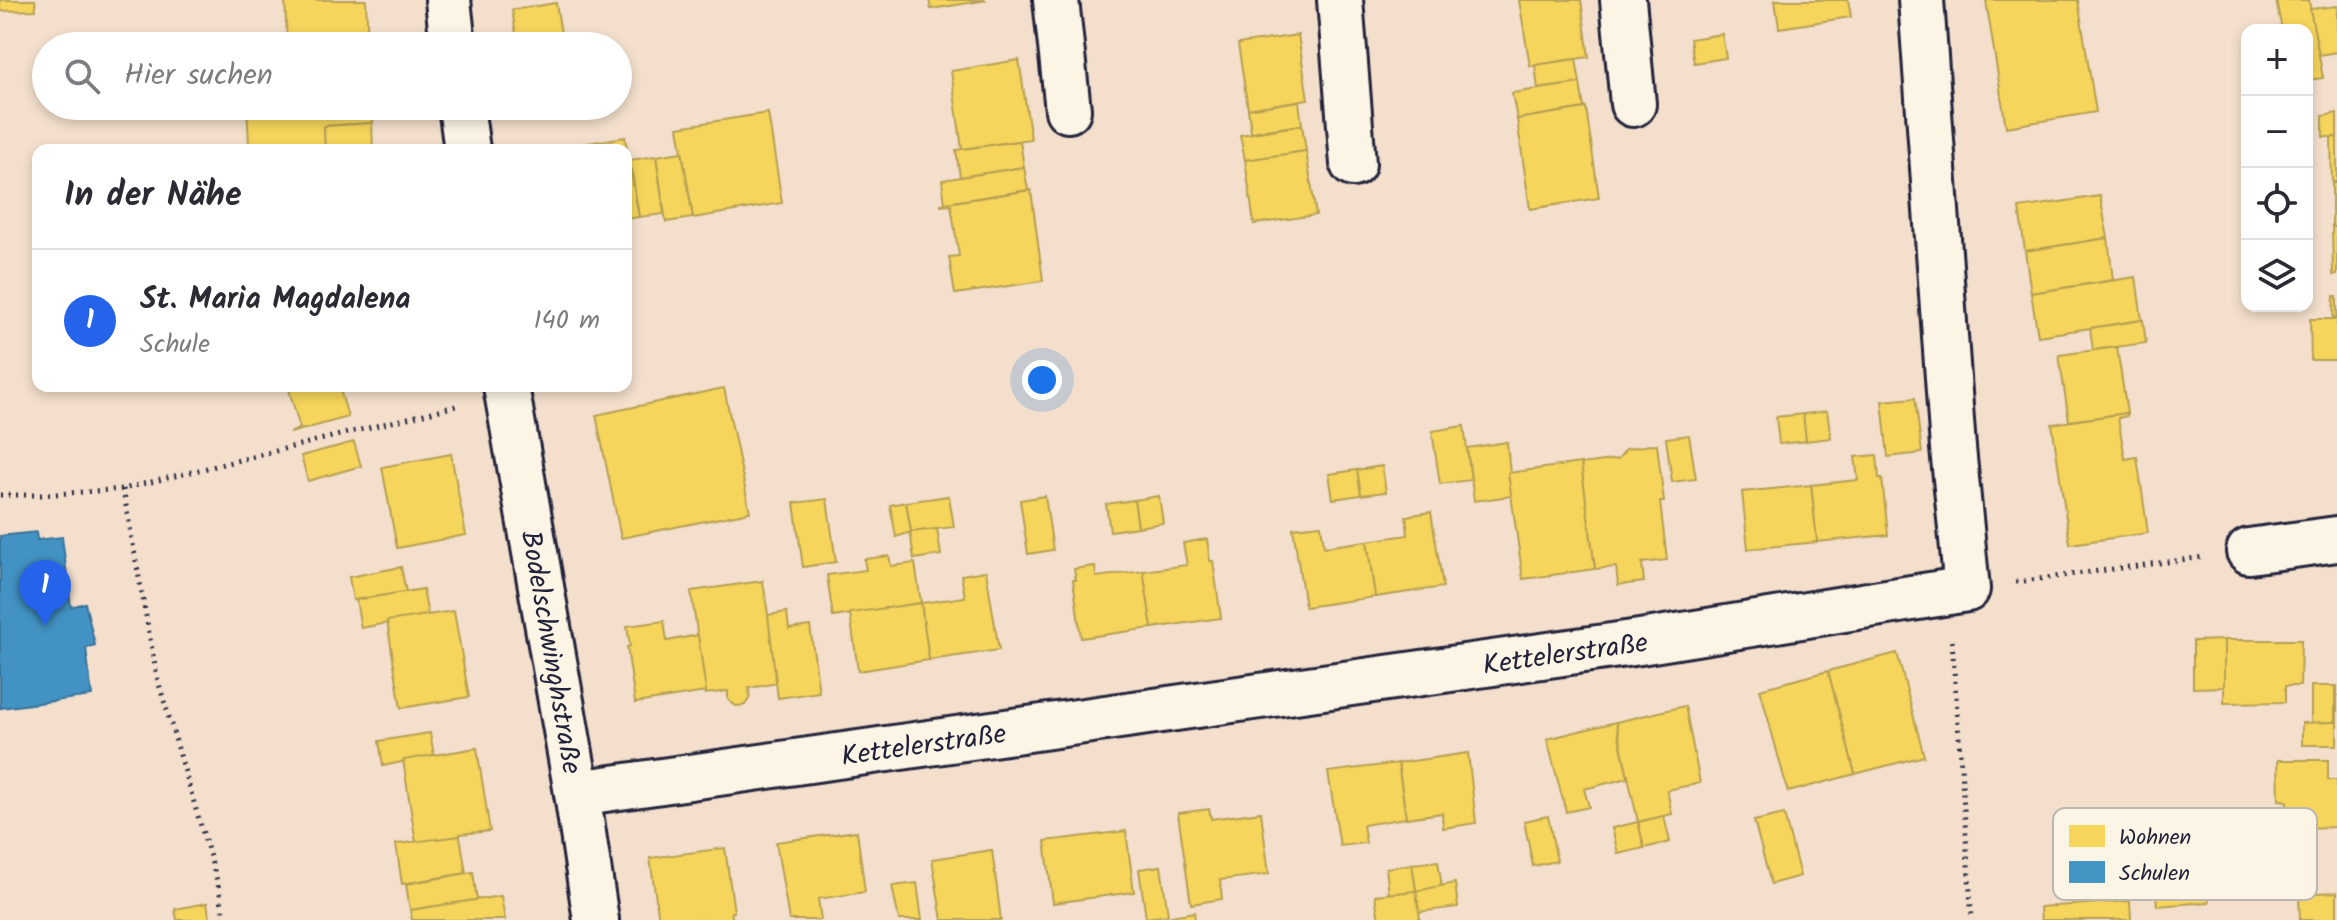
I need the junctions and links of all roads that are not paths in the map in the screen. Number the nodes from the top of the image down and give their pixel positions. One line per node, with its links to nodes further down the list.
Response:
1 (448, 0): 6 (street)
2 (1056, 0): 8 (street)
3 (1340, 0): 11 (street)
4 (1623, 0): 7 (street)
5 (1921, 0): 15 (street, Kettelerstraße)
6 (451, 32)
7 (1633, 104)
8 (1068, 110)
9 (463, 120): 10 (street)
10 (466, 144)
11 (1353, 164)
12 (508, 392): 15 (street, Bodelschwinghstraße)
13 (2337, 539): 14 (street)
14 (2249, 551)
15 (577, 793): 16 (street, Bodelschwinghstraße)
16 (596, 920)

